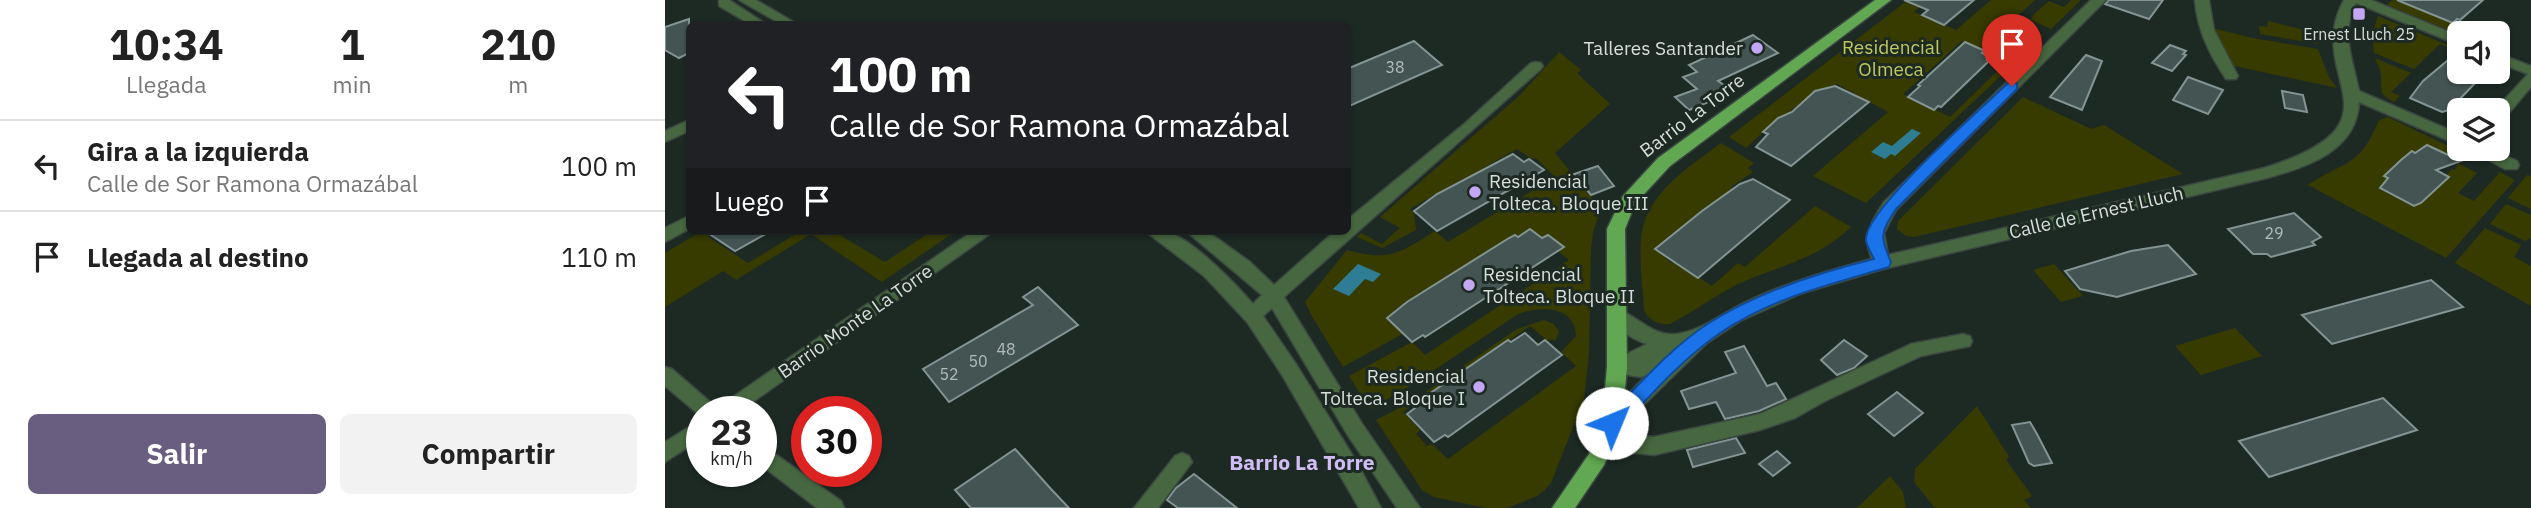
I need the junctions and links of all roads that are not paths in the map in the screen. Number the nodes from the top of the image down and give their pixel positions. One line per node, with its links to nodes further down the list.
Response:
1 (746, 0): 9 (street)
2 (1884, 0): 33 (main road, Barrio La Torre)
3 (2099, 0): 30 (street)
4 (2202, 0): 14 (street)
5 (2351, 0): 16 (street)
6 (2359, 0): 10 (street)
7 (725, 3): 8 (street)
8 (754, 21)
9 (784, 21)
10 (2447, 36)
11 (2510, 62): 13 (street)
12 (1536, 66): 24 (street)
13 (2531, 71)
14 (2231, 76)
15 (2531, 78): 17 (street)
16 (2354, 94): 19 (street); 30 (street, Calle de Ernest Lluch)
17 (2510, 103)
18 (686, 126): 20 (street)
19 (2447, 135)
20 (665, 137)
21 (2502, 161): 22 (street)
22 (2511, 165)
23 (686, 224): 29 (street)
24 (1351, 227)
25 (979, 235): 39 (street, Barrio Monte La Torre)
26 (1160, 235): 32 (street)
27 (1200, 235): 31 (street)
28 (1341, 235): 31 (street)
29 (665, 236)
30 (1883, 262): 35 (street, Calle de Ernest Lluch)
31 (1274, 295): 32 (street); 49 (street)
32 (1253, 314): 48 (street)
33 (1616, 315): 35 (street); 36 (main road, Barrio La Torre)
34 (1963, 341): 40 (street)
35 (1680, 349): 36 (street, Calle de Ernest Lluch); 40 (street, Calle de Ernest Lluch)
36 (1617, 367): 40 (main road, Barrio La Torre)
37 (665, 375): 38 (street)
38 (690, 396)
39 (747, 396)
40 (1609, 432): 45 (main road, Barrio La Torre)
41 (686, 438): 42 (street)
42 (665, 453)
43 (1182, 462): 47 (street)
44 (777, 465): 46 (street)
45 (1569, 500): 50 (main road, Barrio La Torre)
46 (833, 508)
47 (1145, 508)
48 (1370, 508)
49 (1409, 508)
50 (1553, 508)

